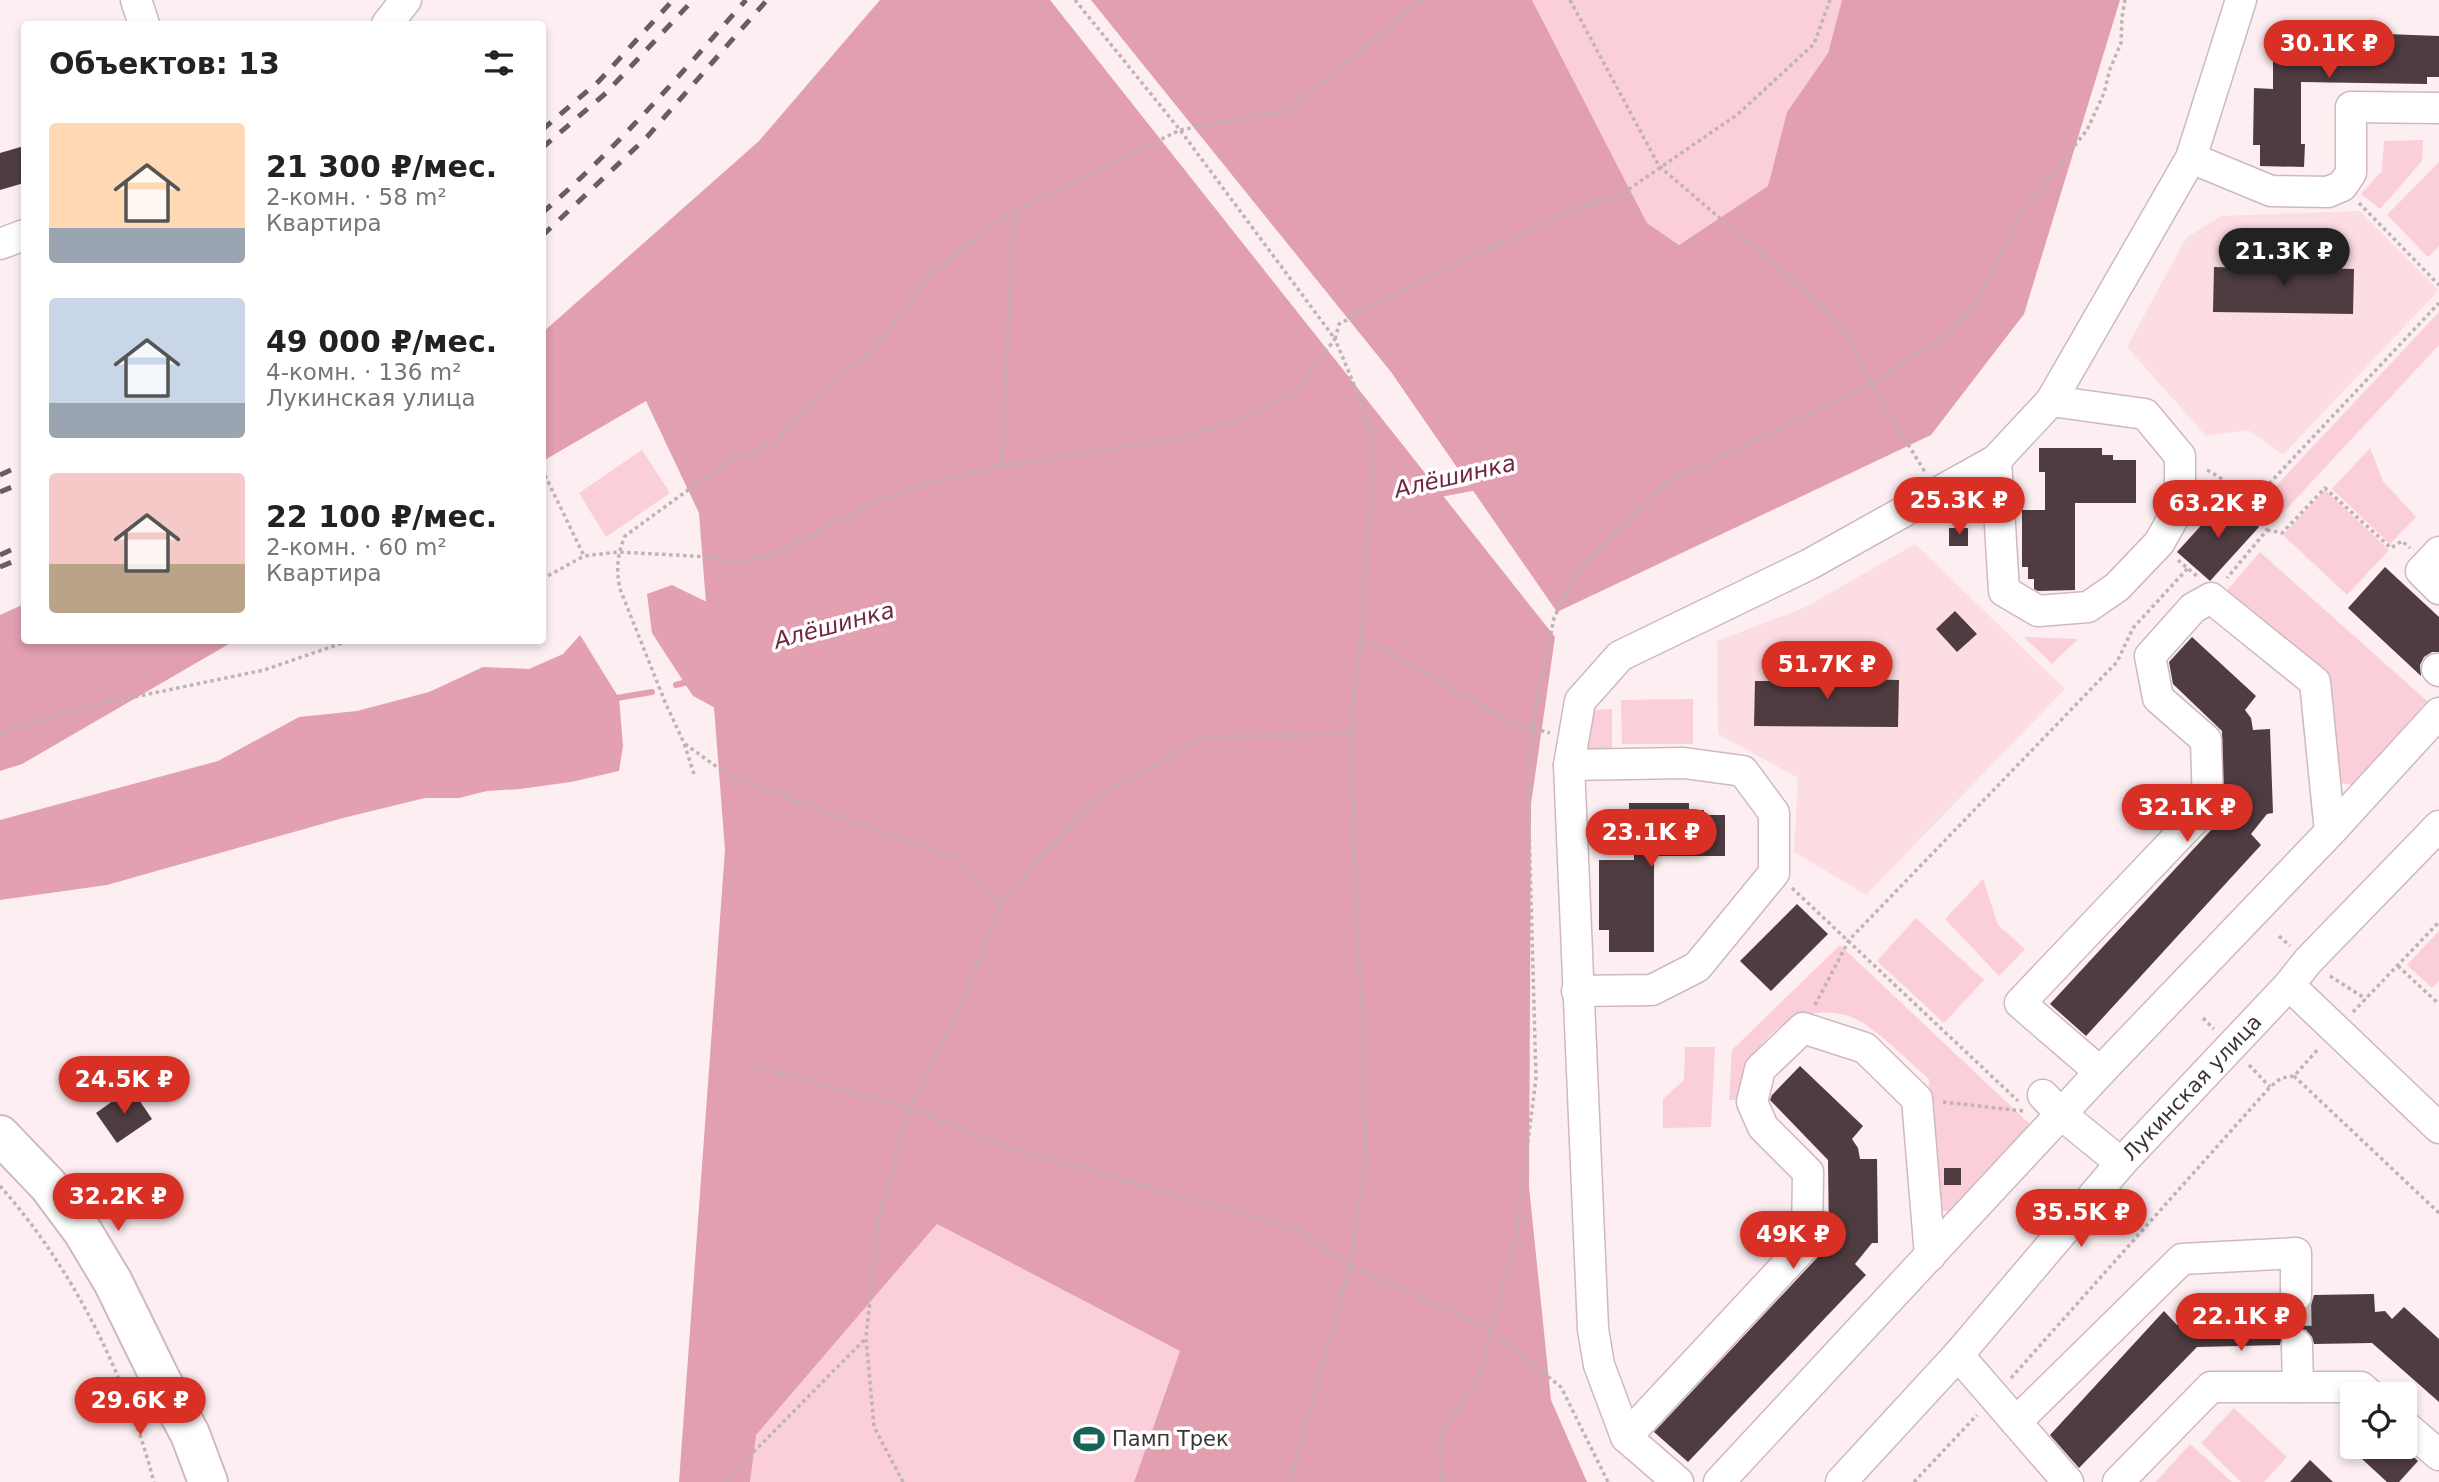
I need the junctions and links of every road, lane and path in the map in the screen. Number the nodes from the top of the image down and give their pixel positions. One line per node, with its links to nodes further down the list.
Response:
1 (136, 0): 9 (street)
2 (406, 0): 10 (street)
3 (1076, 0): 12 (path)
4 (1421, 0): 12 (path)
5 (1570, 0): 14 (path)
6 (1830, 0): 14 (path)
7 (2125, 0): 22 (path)
8 (2241, 0): 13 (street)
9 (143, 21)
10 (389, 21)
11 (2439, 108): 15 (street)
12 (1180, 130): 16 (path); 21 (path)
13 (2190, 158): 15 (street); 23 (street)
14 (1659, 166): 21 (path); 22 (path)
15 (2342, 186): 19 (path)
16 (1014, 213): 25 (path); 31 (path)
17 (21, 236): 18 (street)
18 (0, 244)
19 (2439, 285)
20 (2439, 303): 29 (path)
21 (1335, 340): 25 (path); 38 (path)
22 (1871, 384): 28 (path); 41 (path)
23 (2051, 401): 24 (street); 24 (street)
24 (1996, 460): 28 (street)
25 (1001, 466): 31 (path)
26 (546, 477): 32 (path)
27 (2228, 481): 29 (path)
28 (1938, 493): 45 (street)
29 (2250, 505): 30 (path)
30 (2267, 530): 35 (path); 37 (path)
31 (618, 552): 32 (path); 44 (path)
32 (584, 555): 36 (path)
33 (2175, 557): 34 (path)
34 (2188, 568): 37 (path); 52 (path)
35 (2436, 568)
36 (546, 577)
37 (2211, 598): 48 (street); 60 (street)
38 (1360, 642): 41 (path); 43 (path)
39 (339, 644): 42 (path)
40 (2439, 713): 48 (street)
41 (1532, 728): 45 (path); 73 (path)
42 (0, 733)
43 (1352, 734): 50 (path); 71 (path)
44 (684, 743): 46 (path); 50 (path)
45 (1571, 752): 55 (street); 55 (street)
46 (694, 774)
47 (2439, 826): 54 (street, Лукинская улица)
48 (2330, 832): 60 (street)
49 (1804, 899): 52 (path)
50 (1001, 903): 64 (path)
51 (2439, 922): 53 (path)
52 (1849, 940): 57 (path); 62 (path)
53 (2398, 966): 56 (path); 58 (path)
54 (2289, 985): 58 (street); 67 (street, Лукинская улица)
55 (1577, 991): 83 (street)
56 (2439, 1004)
57 (1803, 1028): 62 (street); 83 (street)
58 (2334, 1030): 61 (path); 65 (street)
59 (753, 1066): 64 (path)
60 (2100, 1072): 63 (street)
61 (2294, 1076): 69 (path); 80 (path)
62 (1917, 1099): 70 (street)
63 (2052, 1105): 67 (street); 70 (street)
64 (909, 1108): 71 (path); 74 (path)
65 (2439, 1128)
66 (0, 1135): 77 (main road)
67 (2121, 1163): 76 (street, Лукинская улица)
68 (0, 1186): 85 (path)
69 (2439, 1213)
70 (1930, 1256): 94 (street)
71 (1350, 1265): 73 (path); 90 (path)
72 (2295, 1296): 81 (street)
73 (1490, 1330): 91 (path); 92 (path)
74 (866, 1338): 88 (path); 89 (path)
75 (2297, 1345): 78 (street)
76 (1958, 1355): 80 (street); 95 (street, Лукинская улица)
77 (161, 1380): 86 (main road); 87 (main road)
78 (2298, 1387): 79 (street); 98 (street)
79 (2340, 1387)
80 (1994, 1396): 81 (street); 96 (path)
81 (2016, 1422): 97 (street)
82 (2417, 1436): 84 (street)
83 (1626, 1437): 93 (street)
84 (2439, 1455)
85 (154, 1482)
86 (180, 1482)
87 (208, 1482)
88 (724, 1482)
89 (903, 1482)
90 (1290, 1482)
91 (1443, 1482)
92 (1608, 1482)
93 (1678, 1482)
94 (1720, 1482)
95 (1841, 1482)
96 (1914, 1482)
97 (2068, 1482)
98 (2118, 1482)

